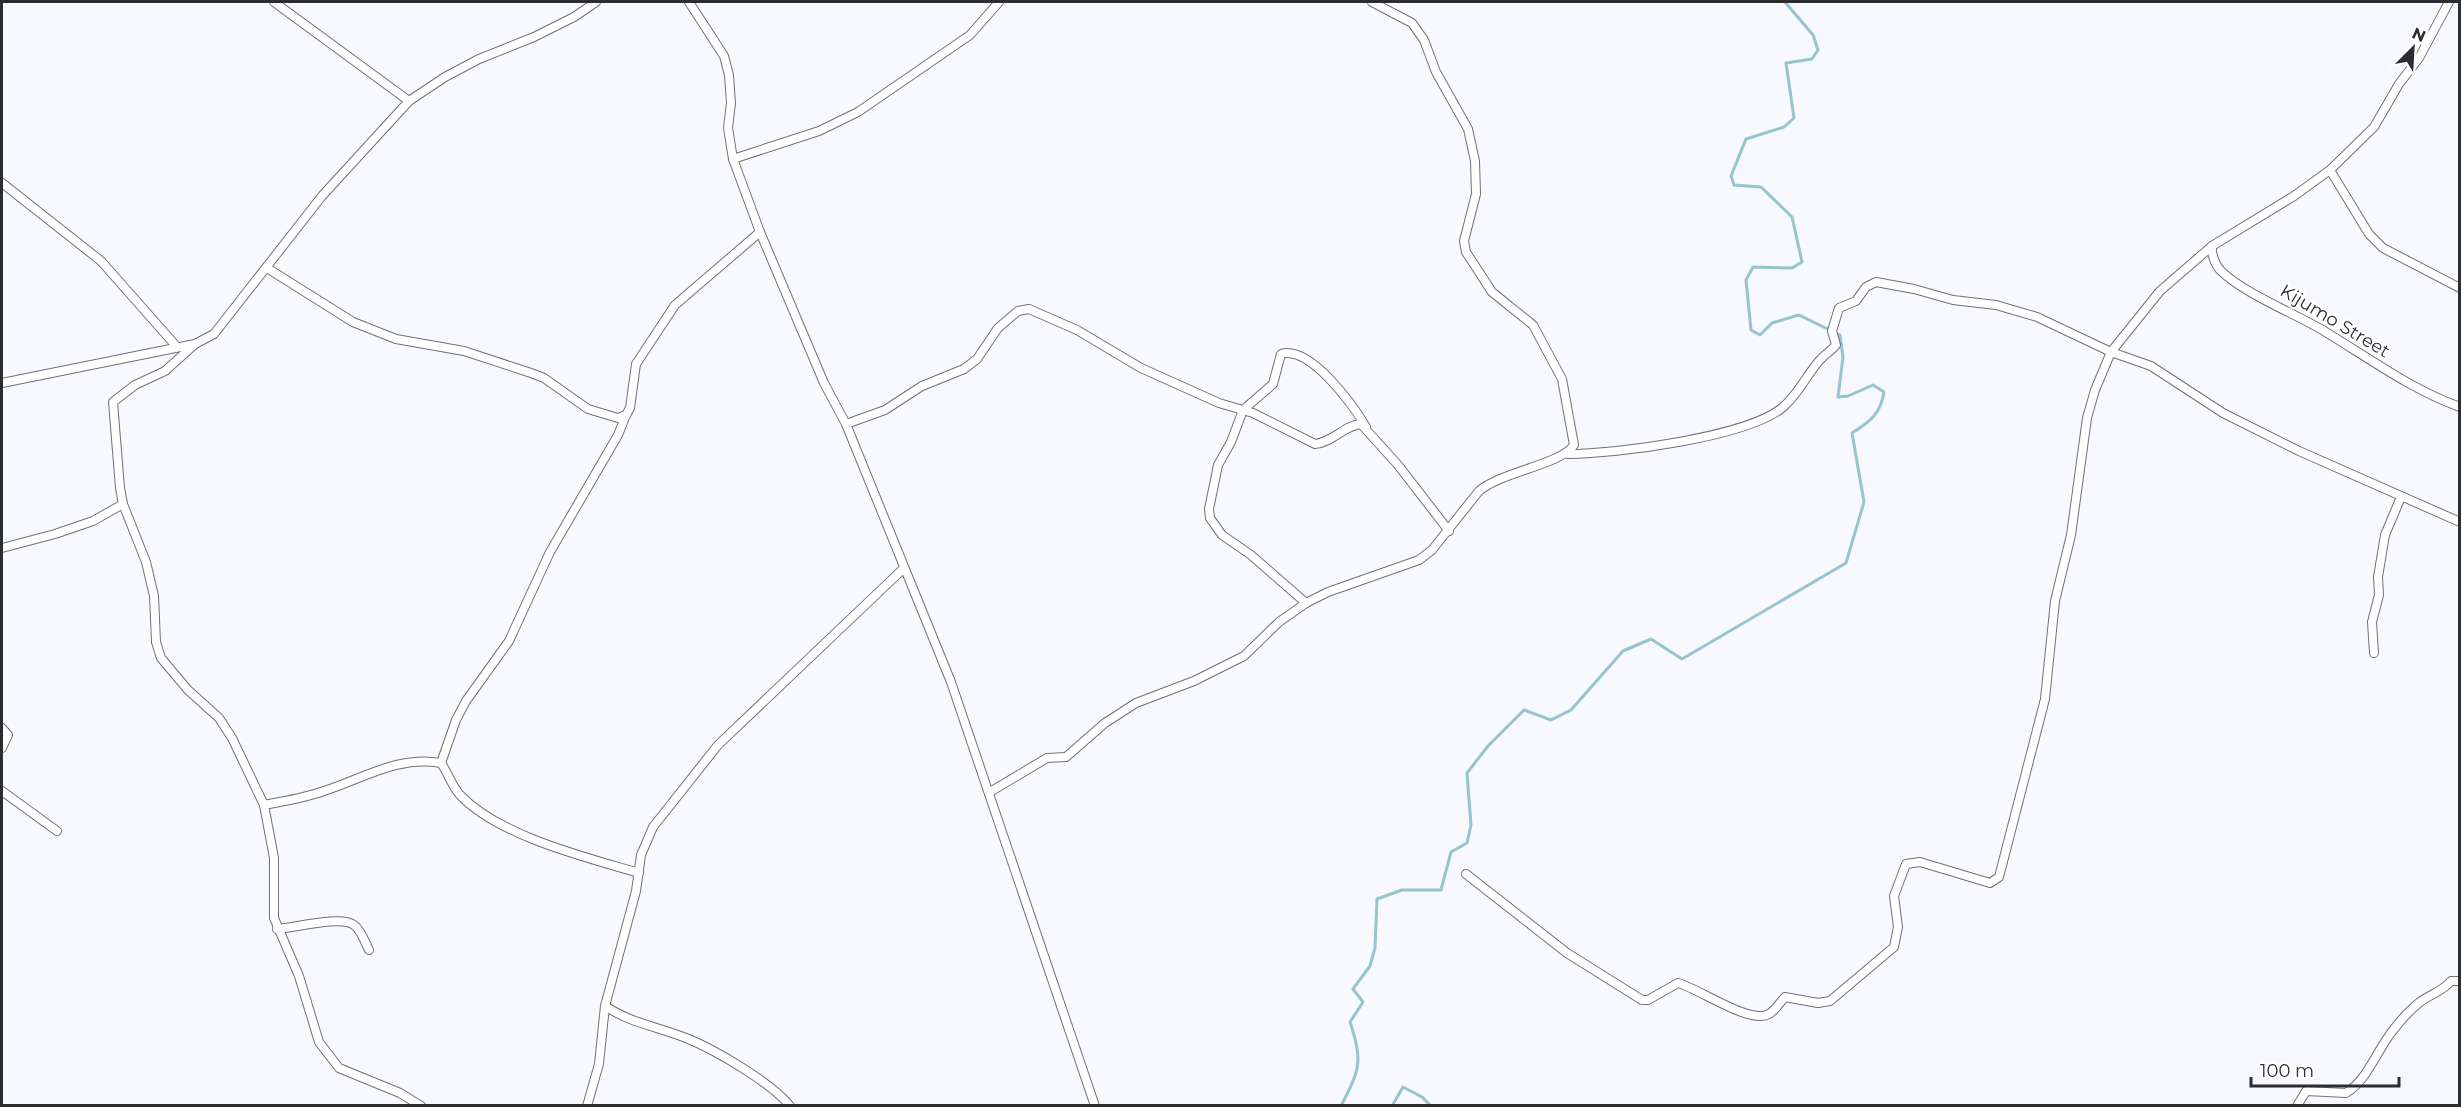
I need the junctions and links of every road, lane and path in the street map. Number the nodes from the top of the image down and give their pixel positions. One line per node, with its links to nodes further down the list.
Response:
1 (274, 2): 7 (street)
2 (596, 2): 7 (street)
3 (689, 2): 8 (street)
4 (999, 2): 8 (street)
5 (1372, 2): 24 (street)
6 (2449, 2): 9 (street)
7 (408, 101): 13 (street)
8 (733, 159): 11 (street)
9 (2330, 170): 12 (street); 14 (street)
10 (2, 183): 16 (street)
11 (760, 232): 21 (street); 22 (street)
12 (2212, 246): 17 (street); 19 (street, Kijumo Street)
13 (267, 268): 15 (street); 21 (street)
14 (2460, 288)
15 (195, 344): 16 (street); 26 (street)
16 (177, 347): 18 (street)
17 (2111, 352): 24 (street); 25 (street); 41 (street)
18 (2, 383)
19 (2460, 407)
20 (1243, 410): 22 (street); 23 (street); 23 (street); 31 (street)
21 (626, 415): 35 (street)
22 (846, 424): 30 (street)
23 (1366, 427): 28 (street)
24 (1568, 454): 28 (street)
25 (2401, 497): 27 (street); 32 (street)
26 (123, 504): 29 (street); 38 (street)
27 (2460, 522)
28 (1449, 531): 31 (street)
29 (2, 548)
30 (903, 569): 37 (street); 40 (street)
31 (1306, 603): 37 (street)
32 (2374, 653)
33 (2, 728): 34 (street)
34 (2, 748)
35 (441, 763): 38 (street); 40 (street)
36 (2, 791): 39 (street)
37 (990, 792): 49 (street)
38 (264, 805): 42 (street)
39 (57, 831)
40 (639, 873): 45 (street)
41 (1466, 874)
42 (277, 929): 43 (street); 46 (street)
43 (369, 950)
44 (2460, 981): 50 (street)
45 (605, 1006): 47 (street); 48 (street)
46 (421, 1106)
47 (587, 1106)
48 (790, 1106)
49 (1095, 1106)
50 (2297, 1106)

